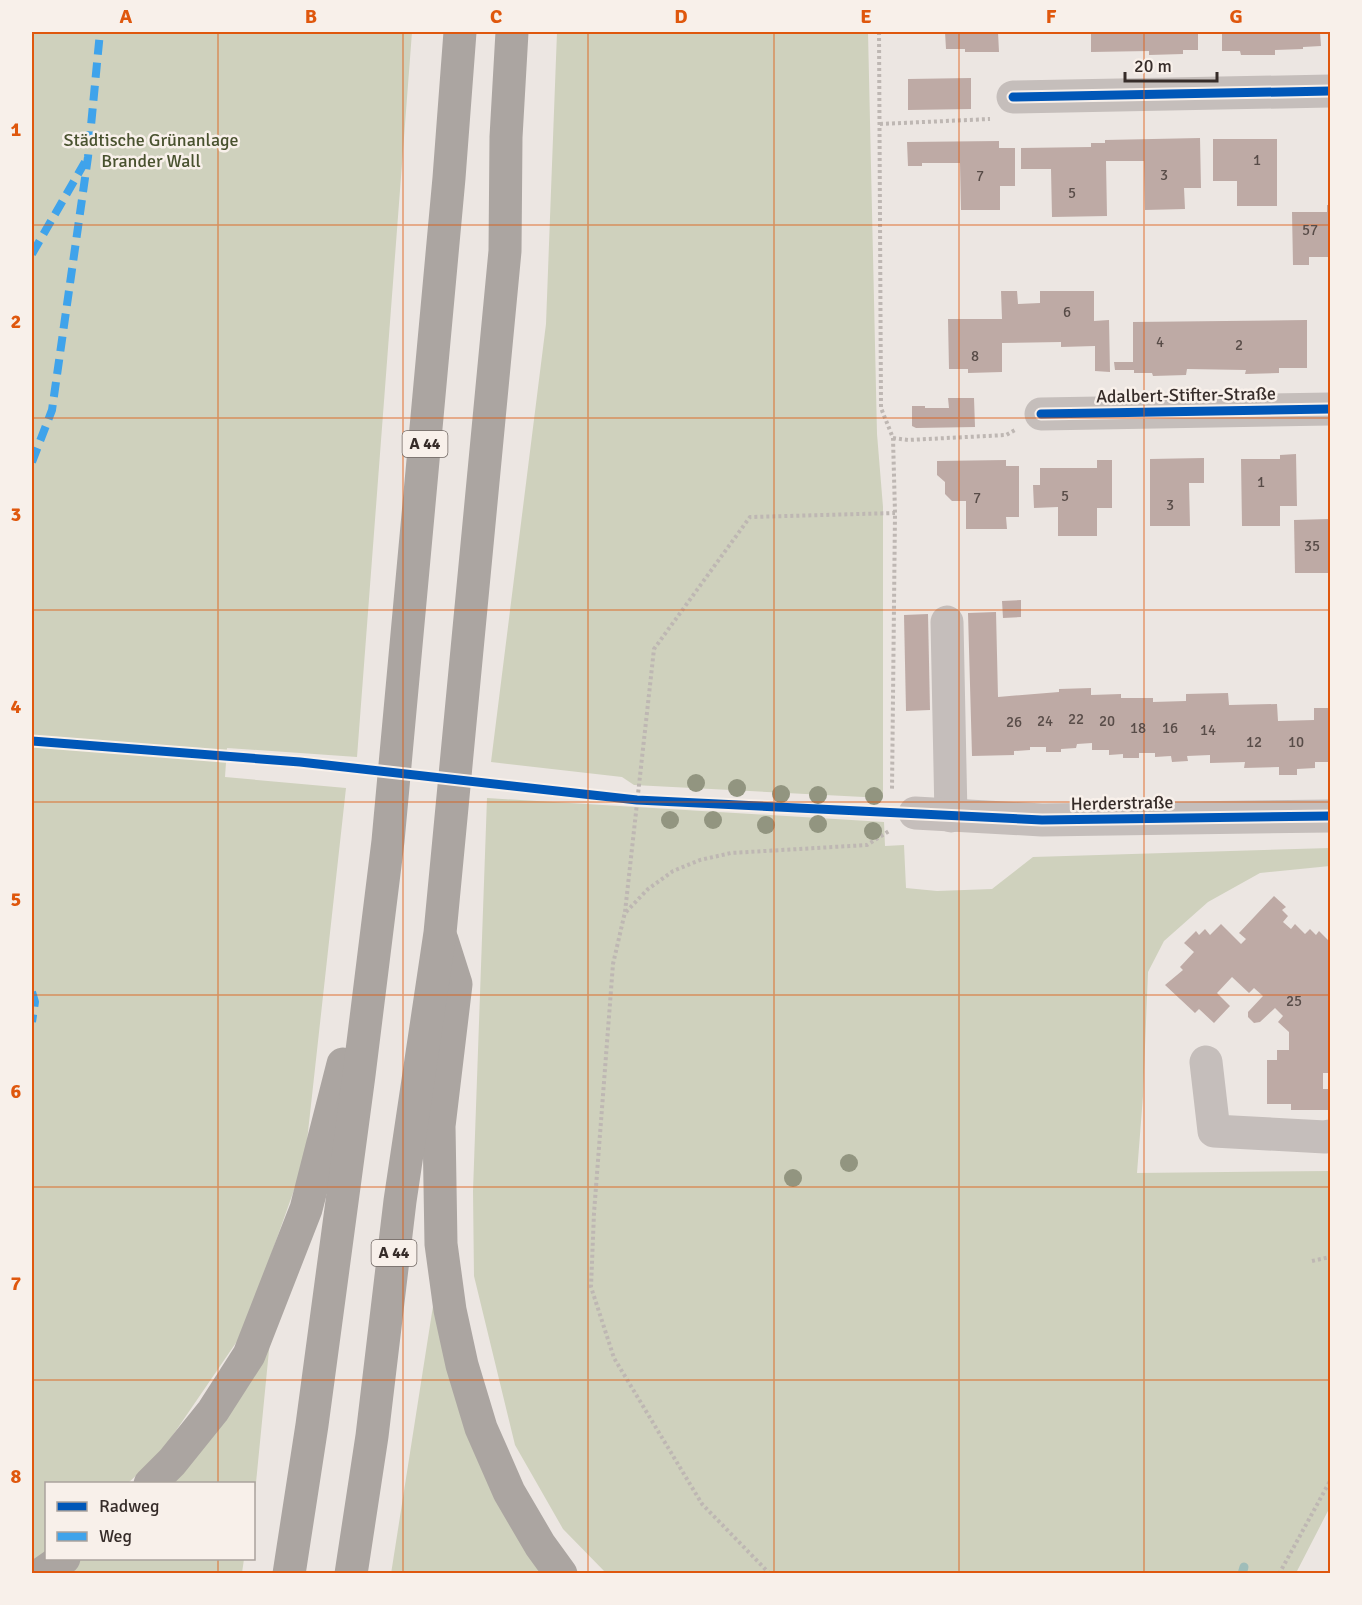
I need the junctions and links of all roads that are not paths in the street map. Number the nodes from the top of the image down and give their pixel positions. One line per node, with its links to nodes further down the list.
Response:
1 (460, 32): 12 (highway, A 44)
2 (513, 32): 11 (highway, A 44)
3 (1330, 91): 4 (street)
4 (1013, 97)
5 (1330, 409): 6 (street, Adalbert-Stifter-Straße)
6 (1041, 414)
7 (947, 622): 9 (street)
8 (903, 807): 9 (street, Herderstraße)
9 (951, 816): 10 (street, Herderstraße)
10 (1330, 816)
11 (440, 933): 19 (highway, A 44); 20 (highway)
12 (375, 941): 15 (highway); 18 (highway, A 44)
13 (1206, 1062): 14 (street)
14 (1330, 1136)
15 (152, 1482)
16 (61, 1560): 17 (highway)
17 (41, 1574)
18 (289, 1574)
19 (351, 1574)
20 (561, 1574)

